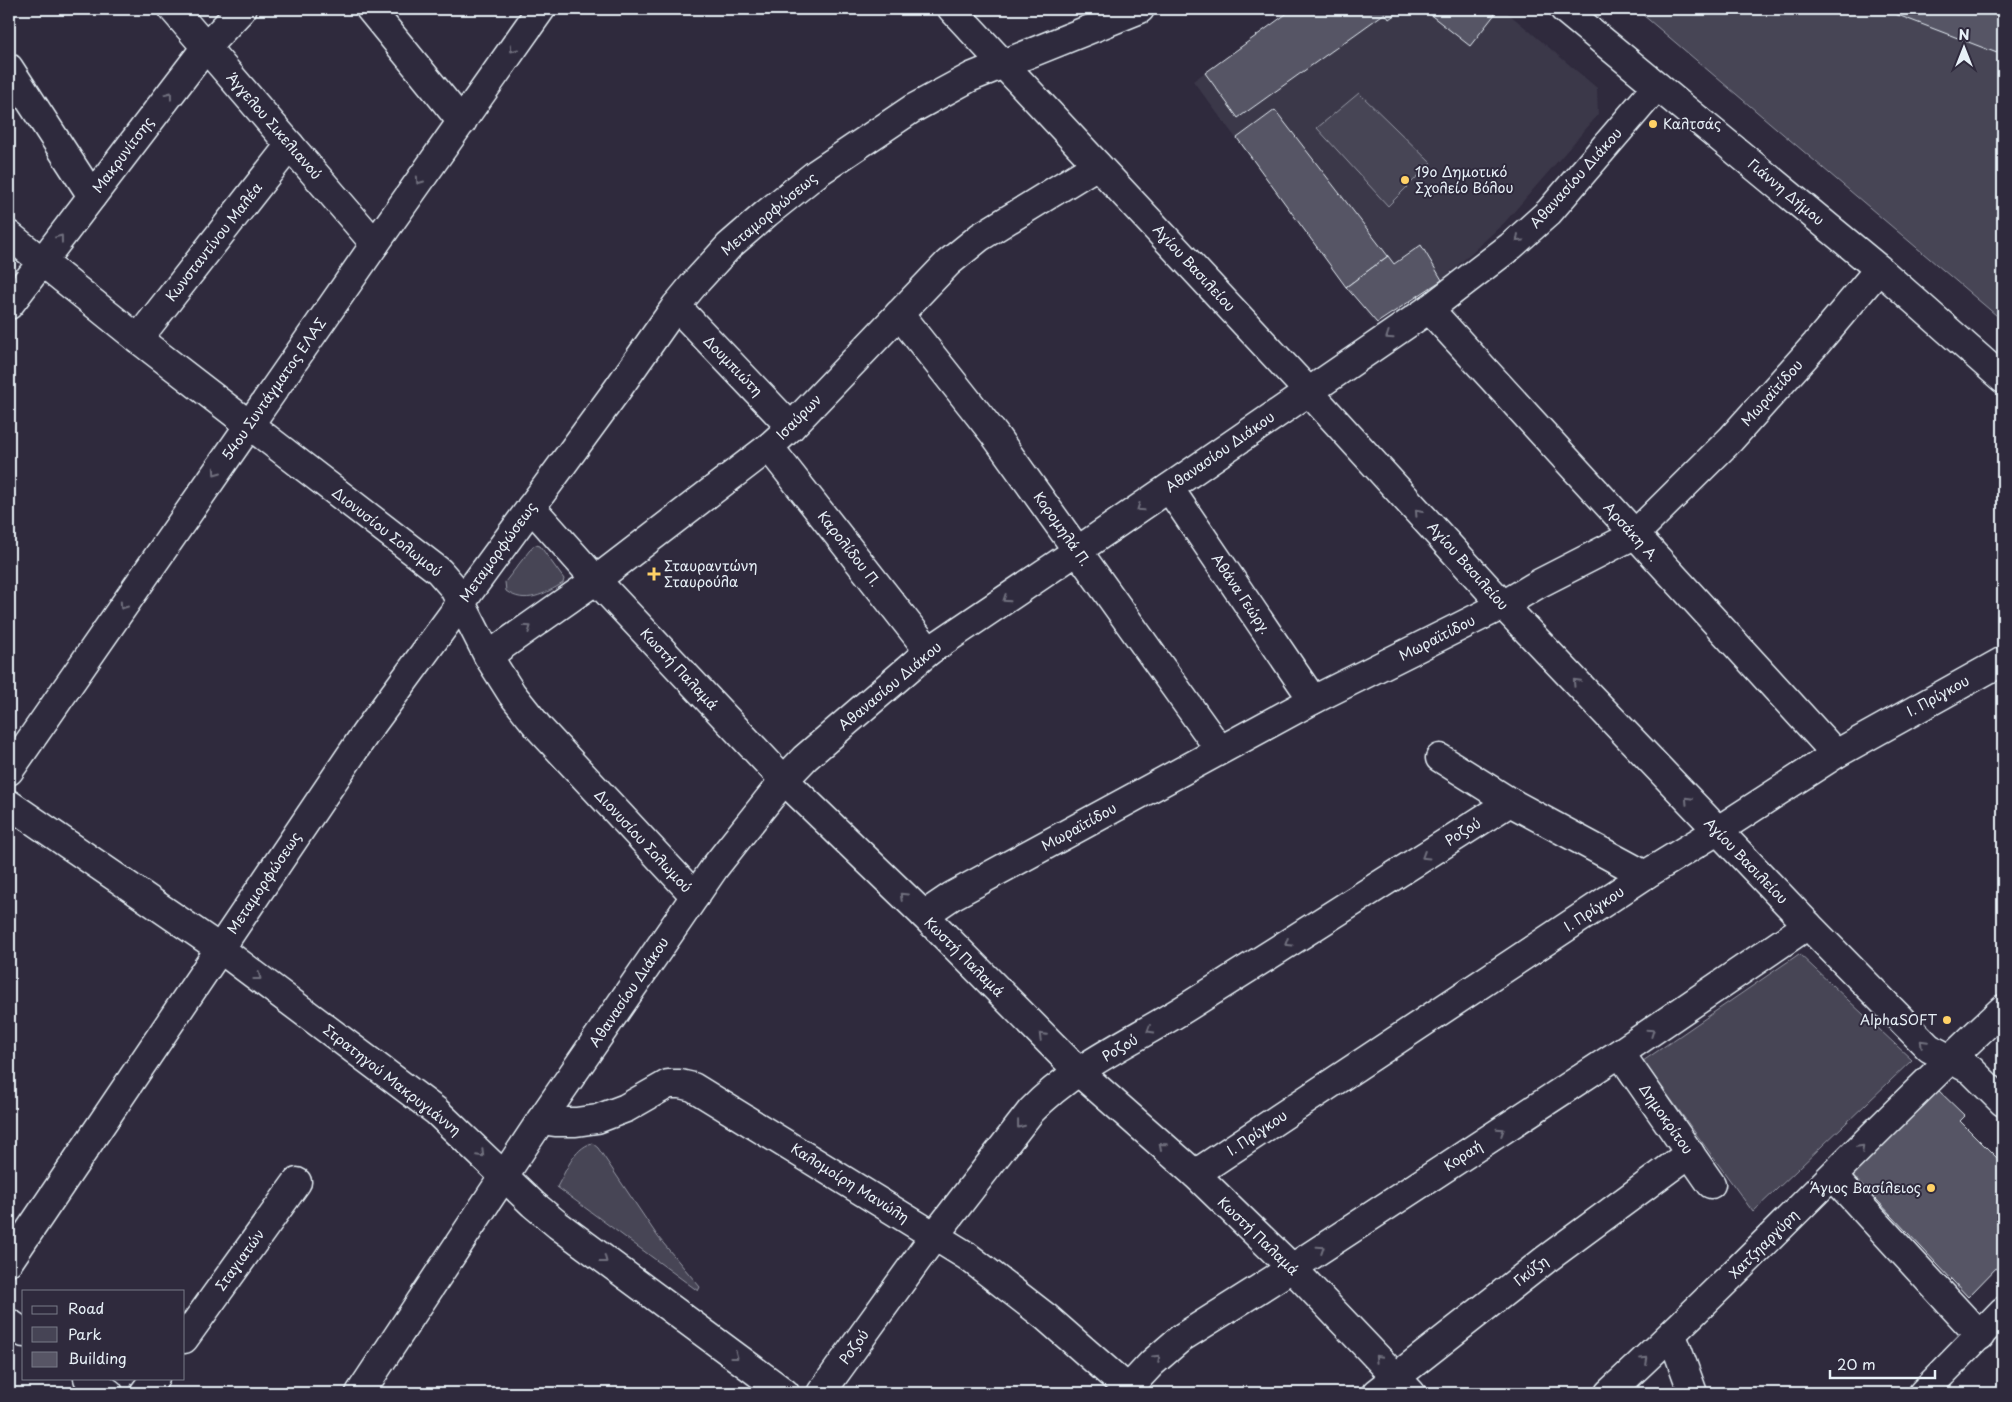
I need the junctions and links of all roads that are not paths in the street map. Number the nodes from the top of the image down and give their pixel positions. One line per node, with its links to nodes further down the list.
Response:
1 (173, 9): 8 (street, Άγγελου Σικελιανού)
2 (242, 9): 8 (street, Μακρυνίτσης)
3 (370, 9): 12 (street)
4 (541, 9): 12 (street, 54ου Συντάγματος ΕΛΑΣ, one-way to 12)
5 (952, 9): 9 (street, Αγίου Βασιλείου)
6 (1140, 9): 9 (street, Μεταμορφώσεως)
7 (1564, 9): 11 (street, Γιάννη Δήμου)
8 (206, 47): 13 (street, Άγγελου Σικελιανού); 15 (street, Μακρυνίτσης, one-way to 8)
9 (1003, 64): 14 (street, Αγίου Βασιλείου); 21 (street, Μεταμορφώσεως)
10 (9, 68): 15 (street)
11 (1657, 86): 19 (street, Γιάννη Δήμου); 22 (street, Αθανασίου Διάκου, one-way to 22)
12 (462, 122): 17 (street, 54ου Συντάγματος ΕΛΑΣ, one-way to 17)
13 (290, 145): 17 (street, Άγγελου Σικελιανού); 24 (street, Κωνσταντίνου Μαλέα)
14 (1097, 165): 23 (street, Ισαύρων); 26 (street, Αγίου Βασιλείου)
15 (92, 196): 18 (street, Μακρυνίτσης, one-way to 15)
16 (9, 235): 18 (street, Διονυσίου Σολωμού)
17 (375, 244): 27 (street, 54ου Συντάγματος ΕΛΑΣ)
18 (42, 261): 20 (street, Μακρυνίτσης); 24 (street, Διονυσίου Σολωμού)
19 (1878, 269): 25 (street, Γιάννη Δήμου); 32 (street, Μωραϊτίδου)
20 (9, 305)
21 (676, 306): 28 (street, Δουμπιώτη); 31 (street, Μεταμορφώσεως)
22 (1429, 309): 26 (street, Αθανασίου Διάκου, one-way to 26); 32 (street, Αρσάκη Α.)
23 (899, 314): 28 (street, Ισαύρων); 33 (street, Κορομηλά Π.)
24 (138, 339): 27 (street, Διονυσίου Σολωμού)
25 (2003, 380)
26 (1308, 391): 30 (street, Αθανασίου Διάκου); 36 (street, Αγίου Βασιλείου, one-way to 26)
27 (248, 425): 35 (street, Διονυσίου Σολωμού); 44 (street, 54ου Συντάγματος ΕΛΑΣ, one-way to 44)
28 (791, 427): 29 (street, Ισαύρων)
29 (769, 446): 34 (street, Ισαύρων); 37 (street, Καρολίδου Π.)
30 (1169, 488): 33 (street, Αθανασίου Διάκου, one-way to 33); 40 (street, Αθάνα Γεώργ.)
31 (531, 507): 34 (street, Κωστή Παλαμά); 35 (street, Μεταμορφώσεως)
32 (1634, 535): 36 (street, Μωραϊτίδου); 42 (street, Αρσάκη Α.)
33 (1077, 552): 37 (street, Αθανασίου Διάκου, one-way to 37); 41 (street, Κορομηλά Π.)
34 (596, 580): 38 (street, Ισαύρων, one-way to 34); 45 (street, Κωστή Παλαμά)
35 (461, 602): 38 (street, Διονυσίου Σολωμού); 53 (street, Μεταμορφώσεως)
36 (1503, 605): 40 (street, Μωραϊτίδου); 48 (street, Αγίου Βασιλείου, one-way to 36)
37 (929, 650): 45 (street, Αθανασίου Διάκου)
38 (488, 656): 50 (street, Διονυσίου Σολωμού)
39 (2000, 669): 42 (street, Ι. Πρίγκου)
40 (1313, 700): 41 (street, Μωραϊτίδου)
41 (1220, 750): 51 (street, Μωραϊτίδου)
42 (1836, 754): 48 (street, Ι. Πρίγκου)
43 (1440, 758): 46 (street)
44 (9, 771)
45 (784, 780): 50 (street, Αθανασίου Διάκου); 51 (street, Κωστή Παλαμά, one-way to 45)
46 (1510, 802): 49 (street); 57 (street, Ροζού, one-way to 57)
47 (9, 804): 53 (street, Στρατηγού Μακρυγιάννη)
48 (1718, 831): 49 (street, Ι. Πρίγκου); 52 (street, Αγίου Βασιλείου)
49 (1645, 875): 61 (street, Ι. Πρίγκου)
50 (695, 896): 59 (street, Αθανασίου Διάκου)
51 (924, 916): 57 (street, Κωστή Παλαμά, one-way to 51)
52 (1808, 925): 55 (street, Κοραή, one-way to 52); 56 (street, Αγίου Βασιλείου, one-way to 52)
53 (219, 948): 62 (street, Στρατηγού Μακρυγιάννη, one-way to 62); 67 (street, Μεταμορφώσεως)
54 (2003, 1009): 56 (street, Χατζηαργύρη)
55 (1620, 1053): 60 (street, Δημοκρίτου); 68 (street, Κοραή, one-way to 55)
56 (1948, 1060): 58 (street, Αγίου Βασιλείου); 63 (street, Χατζηαργύρη, one-way to 56)
57 (1079, 1072): 61 (street, Κωστή Παλαμά, one-way to 57); 66 (street, Ροζού, one-way to 66)
58 (2003, 1102)
59 (542, 1120): 62 (street, Αθανασίου Διάκου); 66 (street, Καλομοίρη Μανώλη)
60 (1690, 1153): 65 (street, Δημοκρίτου); 77 (street, Γκύζη)
61 (1195, 1174): 68 (street, Κωστή Παλαμά)
62 (504, 1176): 81 (street, Αθανασίου Διάκου); 82 (street, Στρατηγού Μακρυγιάννη, one-way to 82)
63 (1832, 1176): 72 (street, Χατζηαργύρη); 73 (street)
64 (297, 1182): 74 (street, Σταγιατών)
65 (1711, 1184)
66 (935, 1235): 78 (street, Καλομοίρη Μανώλη); 83 (street, Ροζού)
67 (9, 1262)
68 (1292, 1268): 77 (street, Κωστή Παλαμά, one-way to 68); 78 (street, Κοραή, one-way to 68)
69 (2003, 1311): 73 (street)
70 (9, 1323): 71 (street)
71 (22, 1332)
72 (1672, 1335): 84 (street, Χατζηαργύρη, one-way to 72); 85 (street)
73 (1980, 1336): 86 (street)
74 (185, 1338)
75 (91, 1380): 79 (street)
76 (154, 1380): 80 (street)
77 (1395, 1388)
78 (1125, 1391)
79 (109, 1393)
80 (144, 1393)
81 (360, 1393)
82 (785, 1393)
83 (821, 1393)
84 (1609, 1393)
85 (1693, 1393)
86 (1923, 1393)

